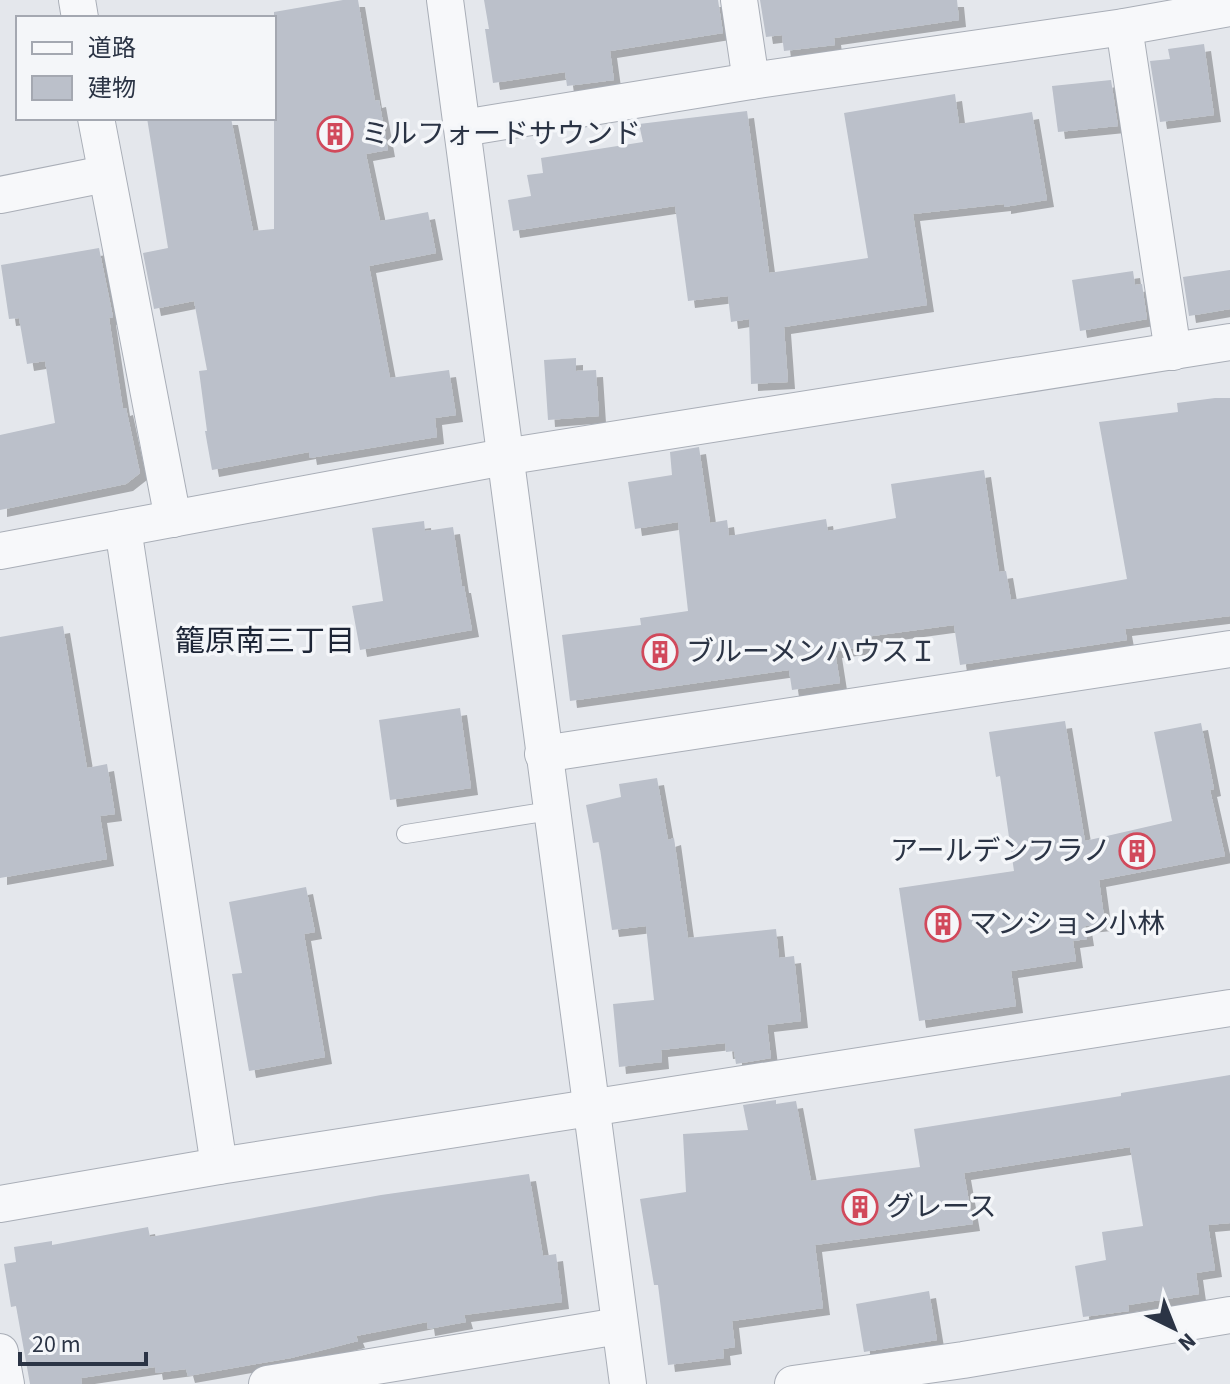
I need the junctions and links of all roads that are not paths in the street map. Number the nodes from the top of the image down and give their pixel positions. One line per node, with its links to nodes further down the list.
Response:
1 (445, 0): 7 (street)
2 (739, 0): 5 (street)
3 (1230, 8): 4 (street)
4 (1124, 27): 5 (street); 11 (street)
5 (751, 81): 7 (street)
6 (96, 120): 8 (street)
7 (463, 128): 12 (street)
8 (105, 174): 9 (street); 13 (street)
9 (0, 195)
10 (1230, 342): 11 (street)
11 (1173, 352): 12 (street)
12 (504, 457): 13 (street); 17 (street)
13 (173, 519): 14 (street)
14 (123, 528): 15 (street); 22 (street)
15 (0, 551)
16 (1230, 649): 17 (street)
17 (543, 754): 18 (street)
18 (550, 811): 19 (lane); 21 (street)
19 (406, 834)
20 (1230, 1008): 21 (street)
21 (589, 1107): 22 (street); 25 (street)
22 (219, 1166): 23 (street)
23 (0, 1204)
24 (1230, 1315): 27 (street)
25 (619, 1326): 29 (street); 30 (street)
26 (0, 1352): 28 (street)
27 (965, 1372): 31 (street)
28 (6, 1384)
29 (267, 1384)
30 (628, 1384)
31 (793, 1384)

